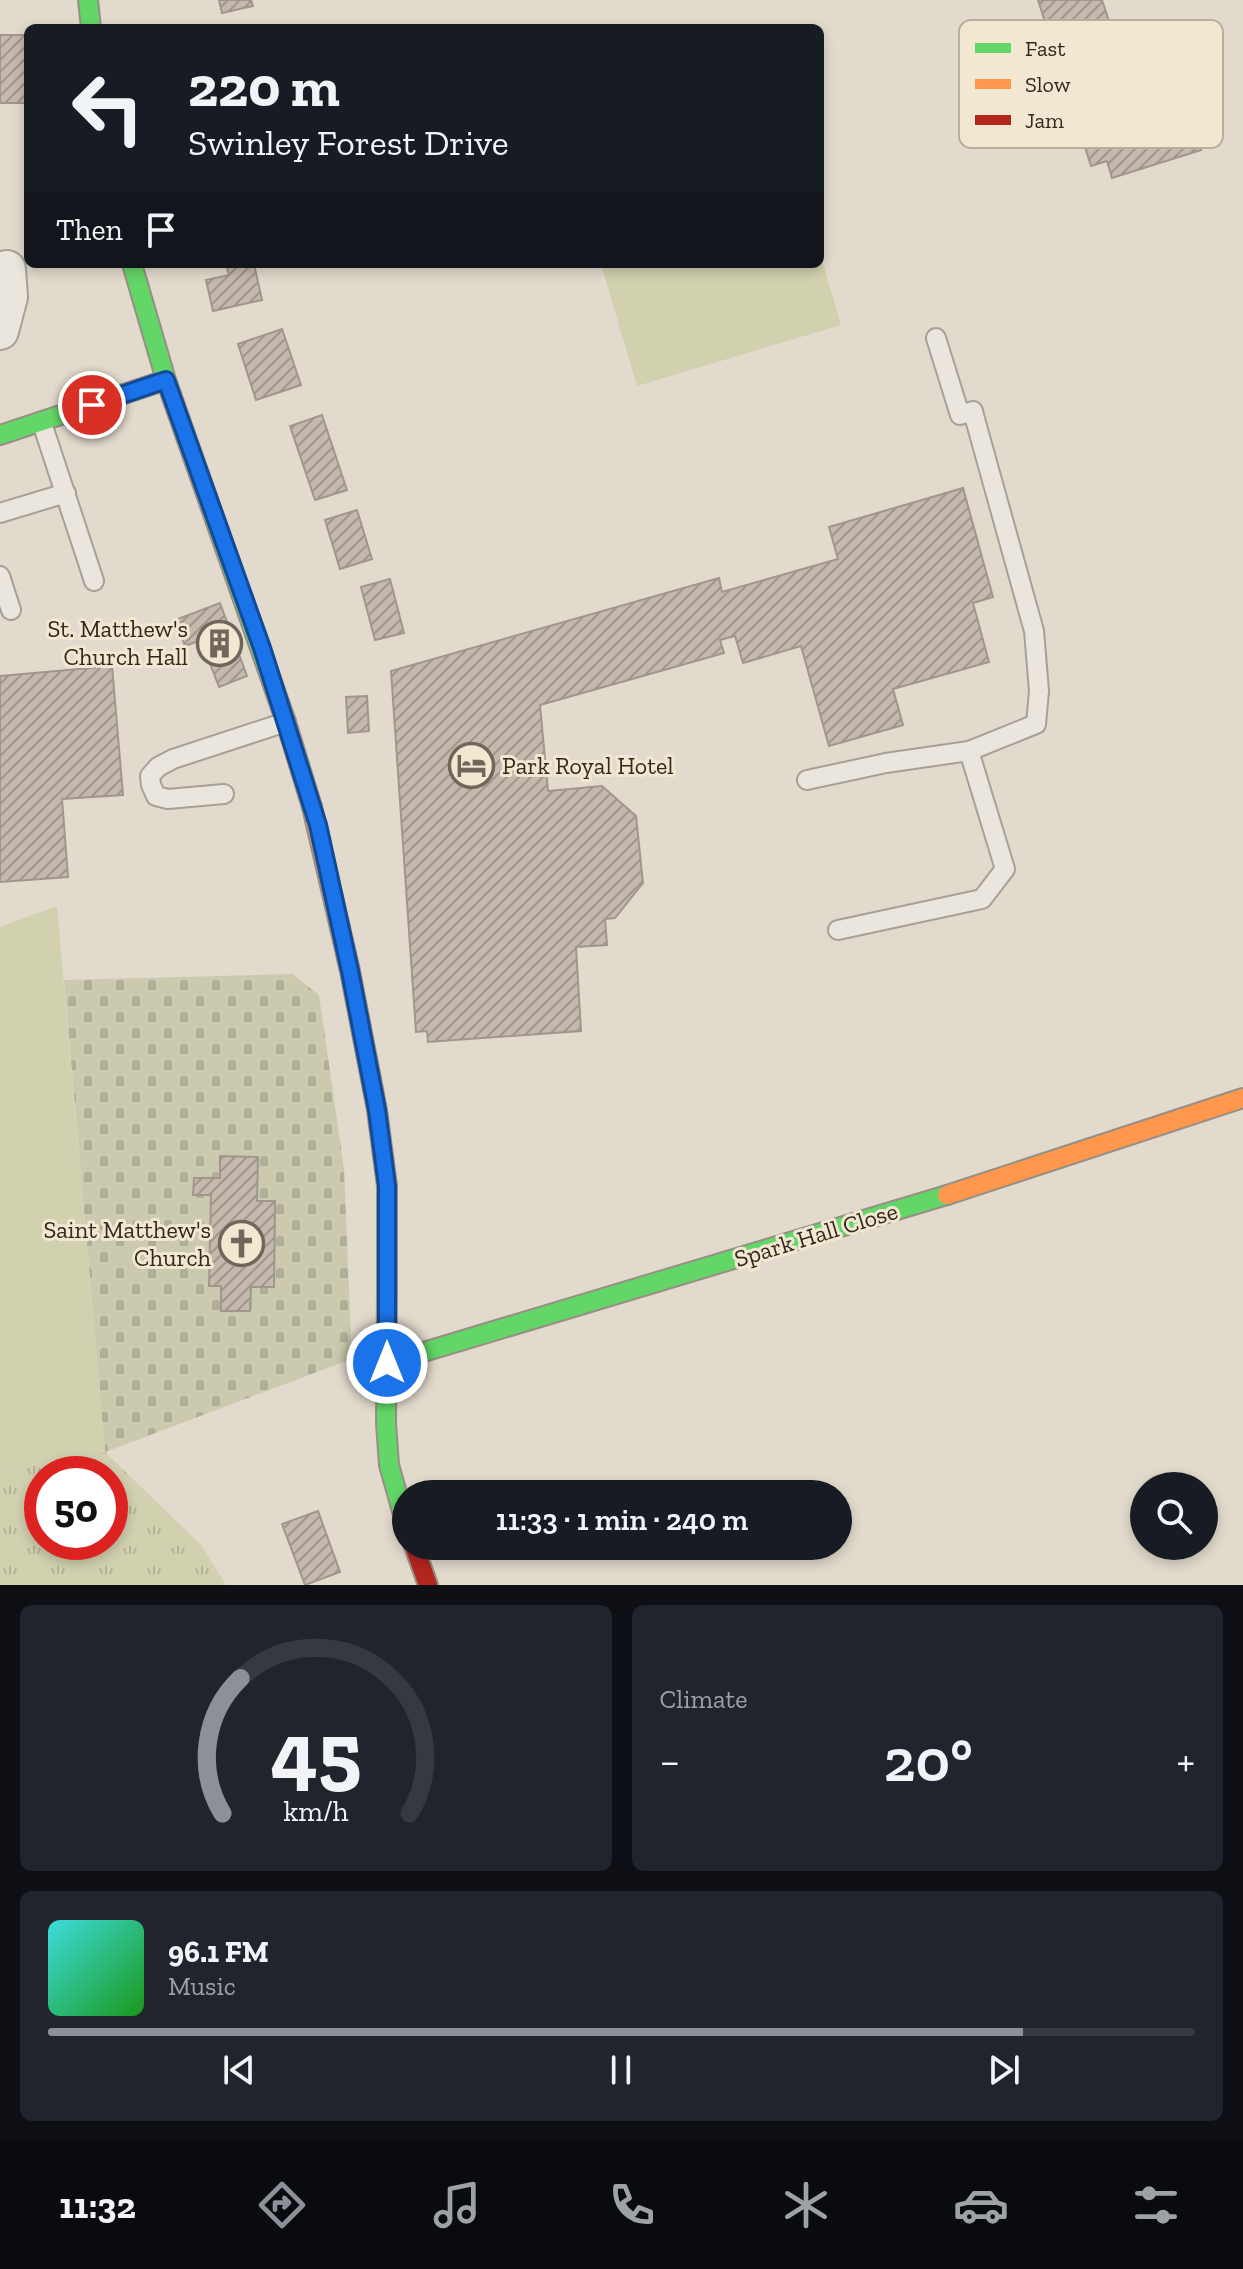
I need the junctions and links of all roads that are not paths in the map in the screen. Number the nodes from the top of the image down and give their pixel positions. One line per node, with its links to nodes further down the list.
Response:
1 (88, 0): 2 (main road)
2 (91, 24)
3 (133, 268): 7 (main road)
4 (7, 269): 5 (street)
5 (0, 331)
6 (936, 338): 16 (lane)
7 (166, 380): 8 (main road); 15 (main road)
8 (42, 423): 9 (main road); 10 (lane)
9 (0, 435)
10 (66, 493): 11 (lane); 13 (lane)
11 (0, 513)
12 (0, 576): 14 (lane)
13 (94, 581)
14 (11, 610)
15 (286, 722): 18 (lane); 21 (main road)
16 (969, 751): 17 (lane); 19 (lane)
17 (807, 780)
18 (224, 794)
19 (838, 930)
20 (1243, 1098): 21 (main road, Spark Hall Close)
21 (387, 1363): 22 (main road)
22 (393, 1480)
23 (419, 1560): 24 (main road)
24 (428, 1585)

